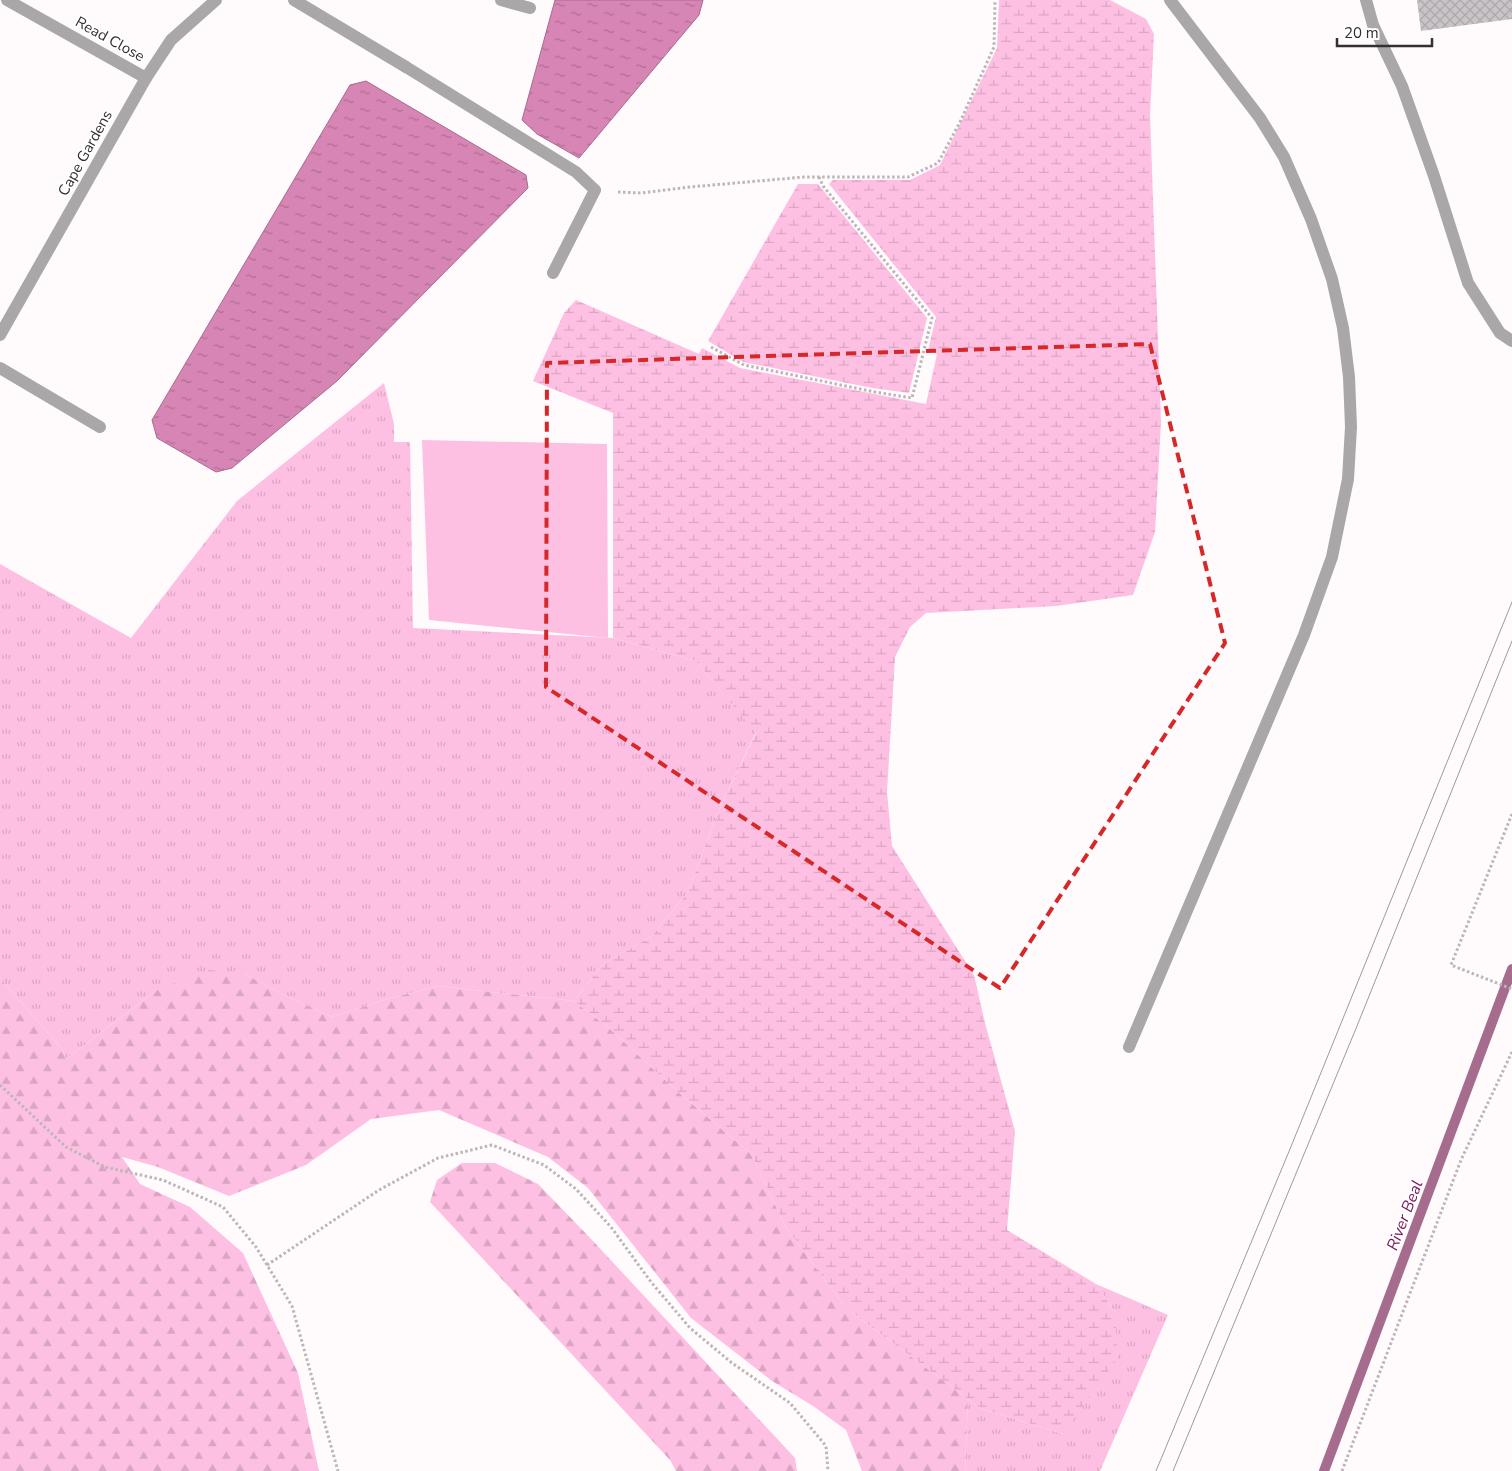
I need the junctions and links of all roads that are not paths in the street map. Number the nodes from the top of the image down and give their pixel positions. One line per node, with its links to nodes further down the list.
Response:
1 (7, 0): 8 (street, Read Close)
2 (216, 0): 8 (street, Cape Gardens)
3 (294, 0): 9 (street)
4 (501, 0): 7 (street)
5 (1170, 0): 14 (street)
6 (1366, 0): 11 (street)
7 (530, 8)
8 (146, 78): 10 (street, Cape Gardens)
9 (553, 273)
10 (0, 335)
11 (1512, 341)
12 (0, 368): 13 (street)
13 (100, 427)
14 (1129, 1047)

